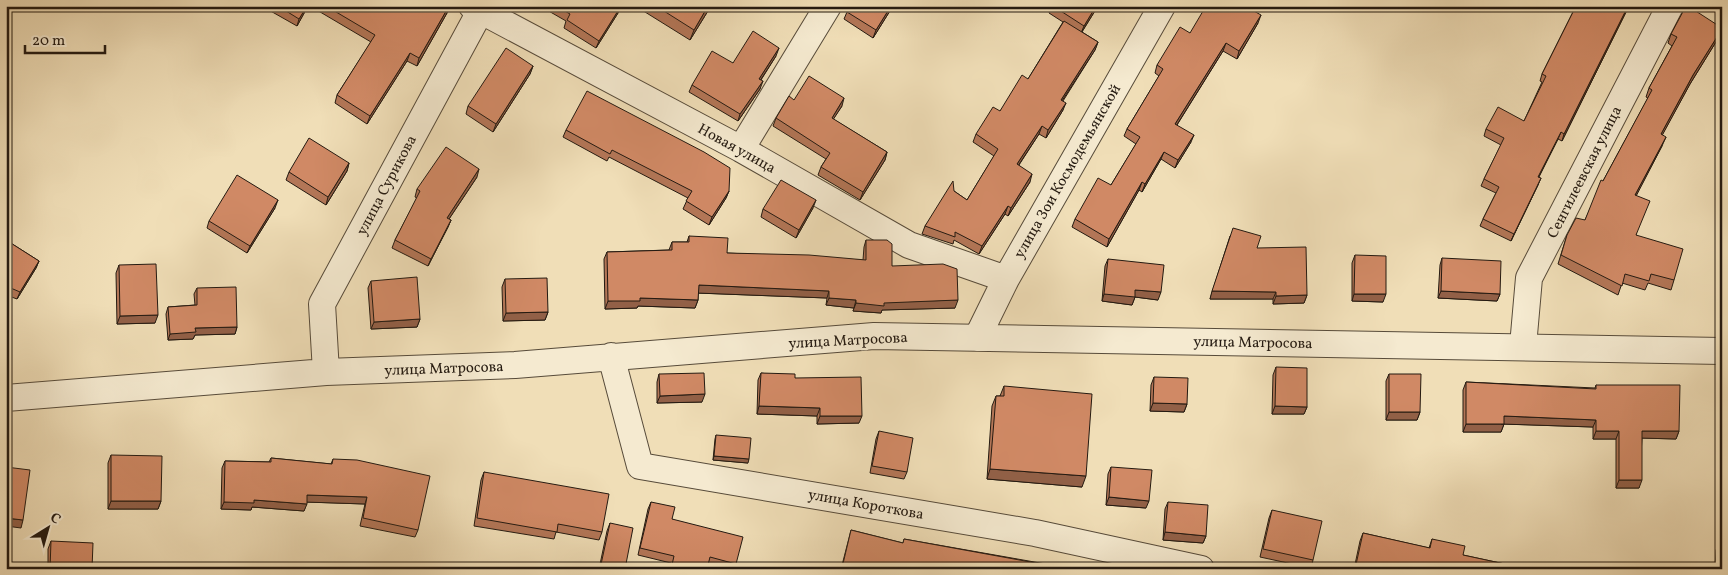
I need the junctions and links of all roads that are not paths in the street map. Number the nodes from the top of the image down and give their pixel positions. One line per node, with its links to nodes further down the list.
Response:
1 (828, 6): 5 (street)
2 (1162, 6): 6 (street, улица Зои Космодемьянской)
3 (1670, 6): 8 (street, Сенгилеевская улица)
4 (479, 8): 5 (street, Новая улица); 11 (street, улица Сурикова)
5 (741, 149): 6 (street, Новая улица)
6 (1006, 279): 7 (street, улица Зои Космодемьянской)
7 (977, 338): 8 (street, улица Матросова); 10 (street, улица Матросова)
8 (1524, 346): 9 (street, улица Матросова)
9 (1722, 351)
10 (611, 356): 11 (street, улица Матросова); 13 (street, улица Короткова)
11 (326, 372): 12 (street, улица Матросова)
12 (6, 398)
13 (1201, 569)

